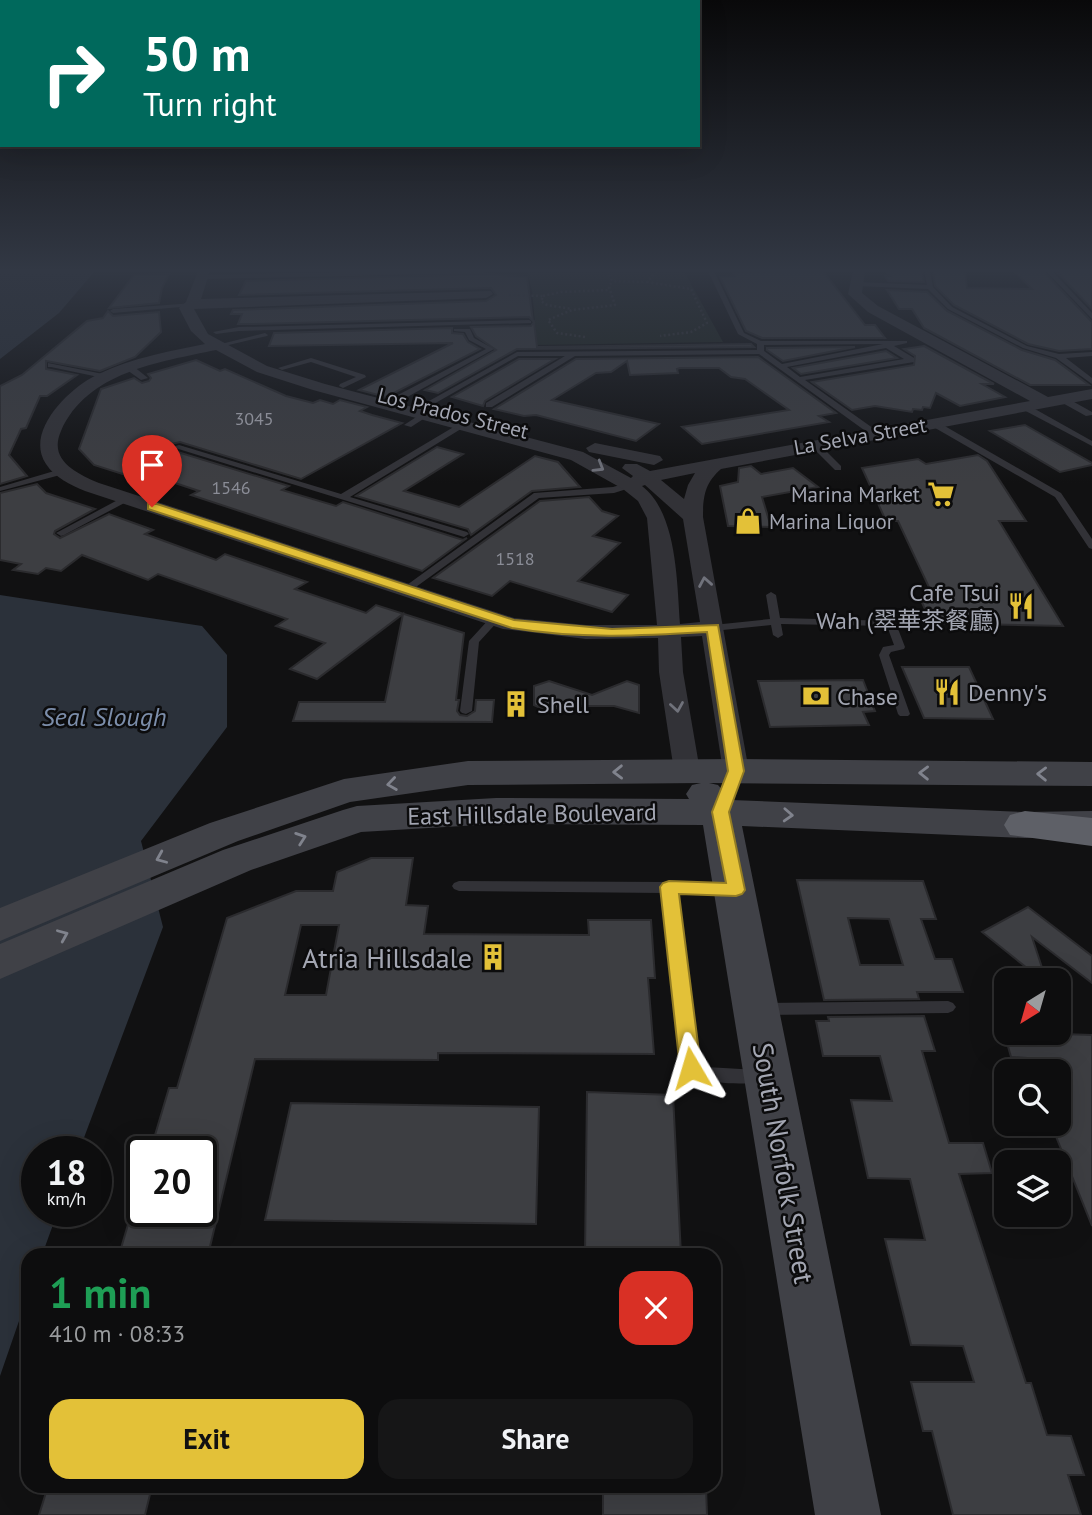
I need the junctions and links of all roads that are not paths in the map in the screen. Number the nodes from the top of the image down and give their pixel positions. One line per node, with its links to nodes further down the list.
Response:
1 (216, 342): 16 (street)
2 (223, 342): 24 (street, Los Prados Street)
3 (224, 342): 20 (street, Los Prados Street)
4 (477, 342): 20 (lane)
5 (752, 342): 10 (lane)
6 (905, 342): 9 (lane); 10 (lane)
7 (934, 342): 21 (street)
8 (1015, 342): 13 (lane)
9 (887, 345): 15 (lane); 17 (lane)
10 (761, 348): 11 (lane); 15 (lane)
11 (574, 354): 22 (lane); 24 (lane)
12 (1092, 354): 13 (lane)
13 (1059, 355): 18 (lane)
14 (51, 365): 16 (lane)
15 (782, 366): 17 (lane)
16 (108, 377): 35 (street)
17 (800, 379): 28 (lane)
18 (1092, 382)
19 (1092, 394): 21 (street, La Selva Street)
20 (397, 399): 24 (street, Los Prados Street)
21 (1054, 401): 23 (street, La Selva Street); 25 (lane)
22 (489, 405)
23 (1023, 406): 26 (street, La Selva Street); 30 (lane)
24 (419, 414): 27 (street, Los Prados Street); 32 (street, Los Prados Street)
25 (1088, 414)
26 (933, 422): 28 (street, La Selva Street); 43 (lane)
27 (465, 424): 36 (street, Los Prados Street, one-way to 36); 38 (lane)
28 (874, 433): 29 (street, La Selva Street)
29 (814, 444): 33 (street, La Selva Street); 34 (lane)
30 (1092, 444)
31 (176, 447): 38 (lane)
32 (595, 448): 33 (street); 36 (street, Los Prados Street)
33 (718, 462): 36 (street, La Selva Street); 40 (street)
34 (838, 468)
35 (61, 472): 37 (lane); 39 (street)
36 (638, 481): 40 (street); 44 (lane); 50 (street)
37 (1, 488)
38 (343, 497): 42 (lane)
39 (127, 498): 41 (lane); 44 (street)
40 (693, 517): 49 (street, one-way to 40)
41 (61, 533)
42 (464, 534)
43 (1092, 546)
44 (405, 590): 46 (street)
45 (771, 595): 47 (lane)
46 (495, 619): 50 (street); 53 (lane)
47 (776, 621): 48 (lane); 49 (lane); 51 (lane)
48 (831, 622): 52 (lane); 54 (lane)
49 (713, 628): 50 (street); 56 (street)
50 (667, 632): 55 (street, one-way to 55)
51 (778, 635)
52 (836, 636)
53 (466, 711)
54 (904, 714)
55 (687, 771): 56 (main road, East Hillsdale Boulevard); 58 (main road, South Norfolk Street); 62 (main road, East Hillsdale Boulevard, one-way to 62)
56 (736, 771): 57 (main road, East Hillsdale Boulevard, one-way to 56); 58 (main road)
57 (1092, 774)
58 (720, 812): 60 (main road, East Hillsdale Boulevard, one-way to 60); 62 (main road, East Hillsdale Boulevard, one-way to 58); 65 (main road, South Norfolk Street)
59 (1092, 824): 60 (main road, East Hillsdale Boulevard)
60 (1025, 825): 61 (highway)
61 (1092, 832)
62 (231, 846): 66 (main road, East Hillsdale Boulevard, one-way to 66); 67 (main road, East Hillsdale Boulevard, one-way to 62)
63 (459, 886): 64 (lane)
64 (669, 887): 65 (lane); 70 (lane)
65 (736, 890): 69 (main road, South Norfolk Street)
66 (0, 925)
67 (0, 962)
68 (948, 1007): 69 (lane)
69 (756, 1010): 70 (main road, South Norfolk Street)
70 (769, 1078): 71 (main road, South Norfolk Street)
71 (848, 1515)

